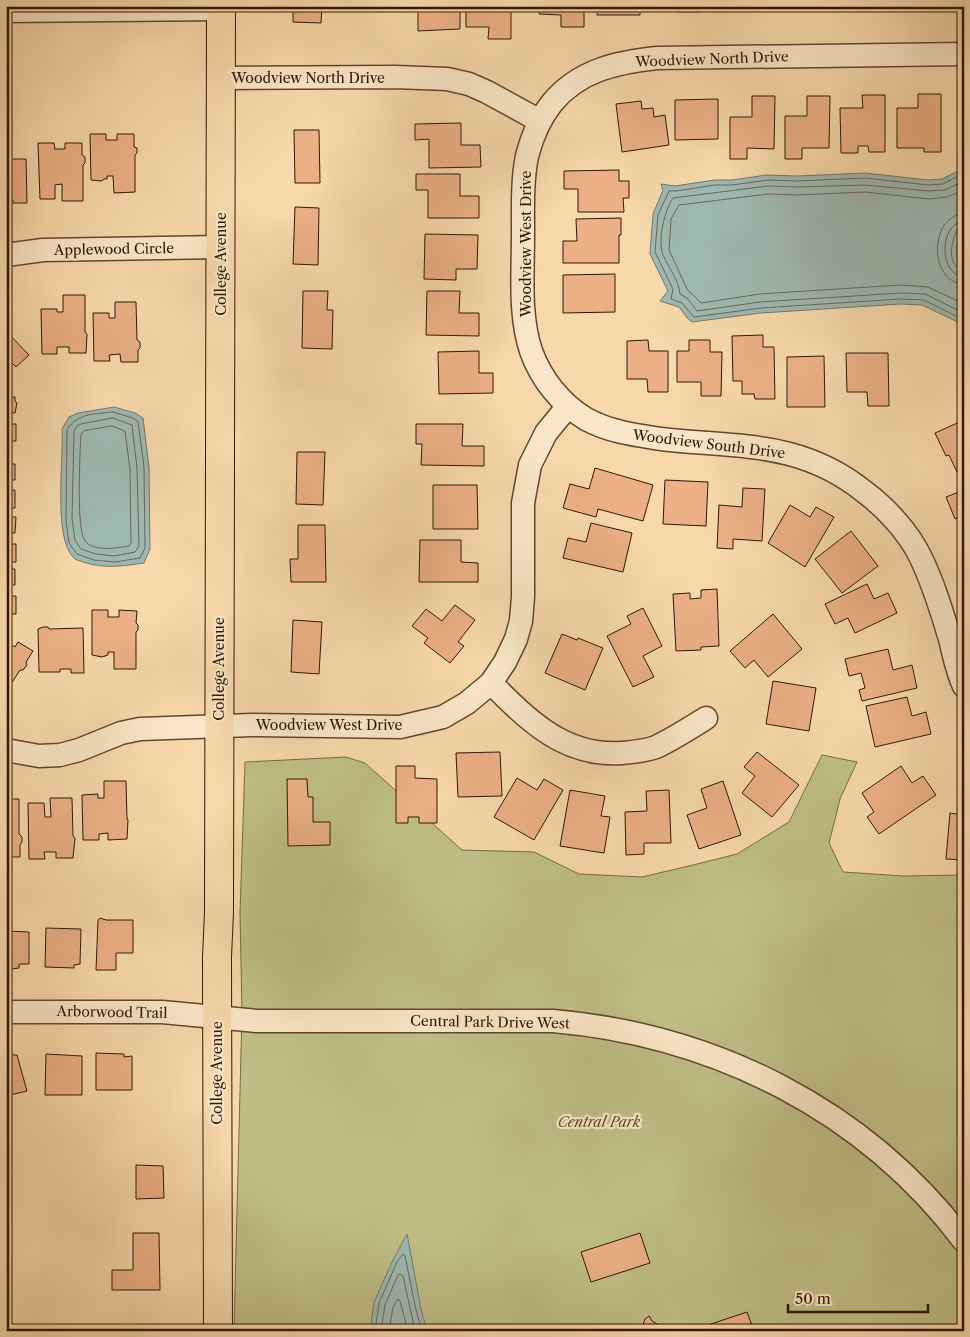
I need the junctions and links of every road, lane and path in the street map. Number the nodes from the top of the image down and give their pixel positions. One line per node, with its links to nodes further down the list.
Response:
1 (221, 7): 2 (street); 4 (main road, College Avenue)
2 (6, 11)
3 (964, 54): 5 (street, Woodview North Drive)
4 (221, 78): 5 (street, Woodview North Drive); 6 (main road, College Avenue)
5 (540, 121): 8 (street, Woodview West Drive)
6 (221, 247): 7 (street, Applewood Circle); 12 (main road, College Avenue)
7 (6, 255)
8 (568, 406): 9 (street, Woodview West Drive); 10 (street, Woodview South Drive)
9 (491, 683): 11 (street); 12 (street, Woodview West Drive)
10 (964, 686)
11 (706, 718)
12 (219, 726): 13 (street); 15 (main road, College Avenue)
13 (6, 750)
14 (6, 1012): 15 (street, Arborwood Trail)
15 (217, 1017): 16 (street, Central Park Drive West); 17 (main road, College Avenue)
16 (964, 1241)
17 (218, 1331)

